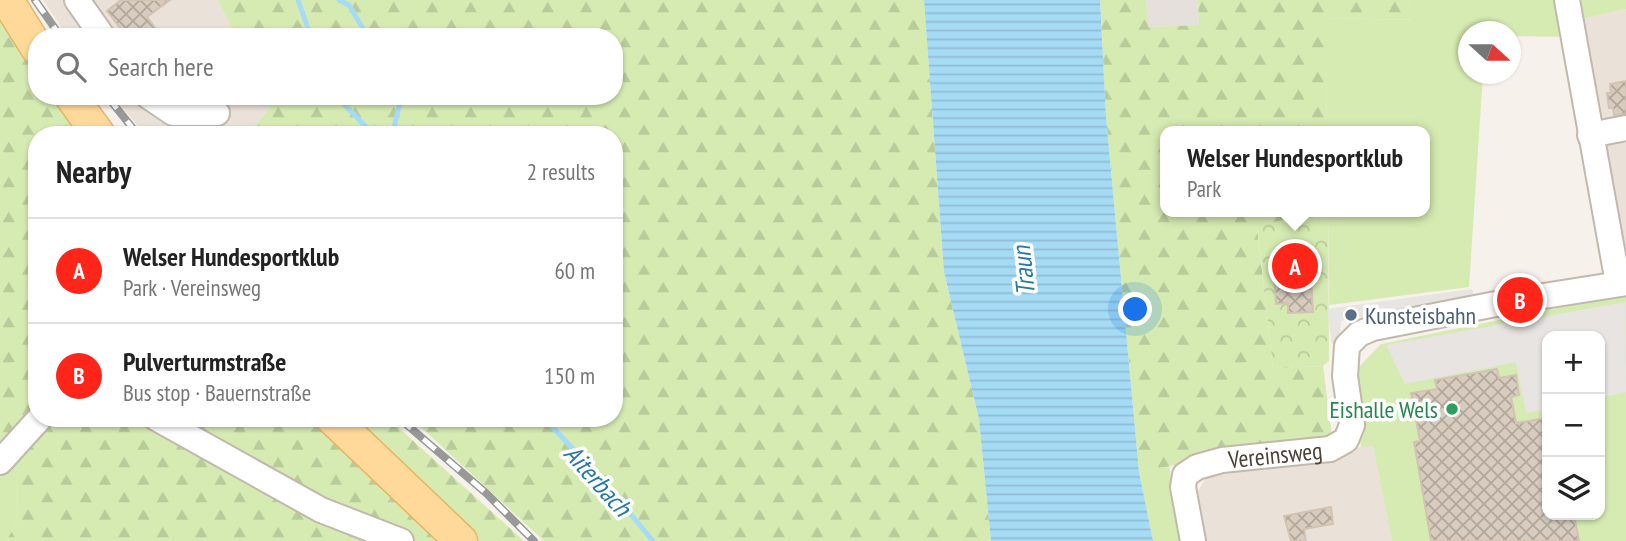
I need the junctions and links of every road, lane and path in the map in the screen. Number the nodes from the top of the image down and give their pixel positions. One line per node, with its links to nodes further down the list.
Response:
1 (7, 0): 5 (main road)
2 (77, 0): 4 (street)
3 (1567, 0): 11 (street)
4 (97, 28)
5 (28, 34)
6 (77, 105): 9 (main road)
7 (161, 105): 8 (street)
8 (217, 113)
9 (93, 126)
10 (1626, 128): 11 (street)
11 (1590, 135): 12 (street)
12 (1622, 283): 19 (street, Vereinsweg)
13 (32, 427): 16 (street)
14 (172, 427): 17 (street)
15 (341, 427): 18 (main road)
16 (0, 462)
17 (401, 541)
18 (461, 541)
19 (1194, 541)

